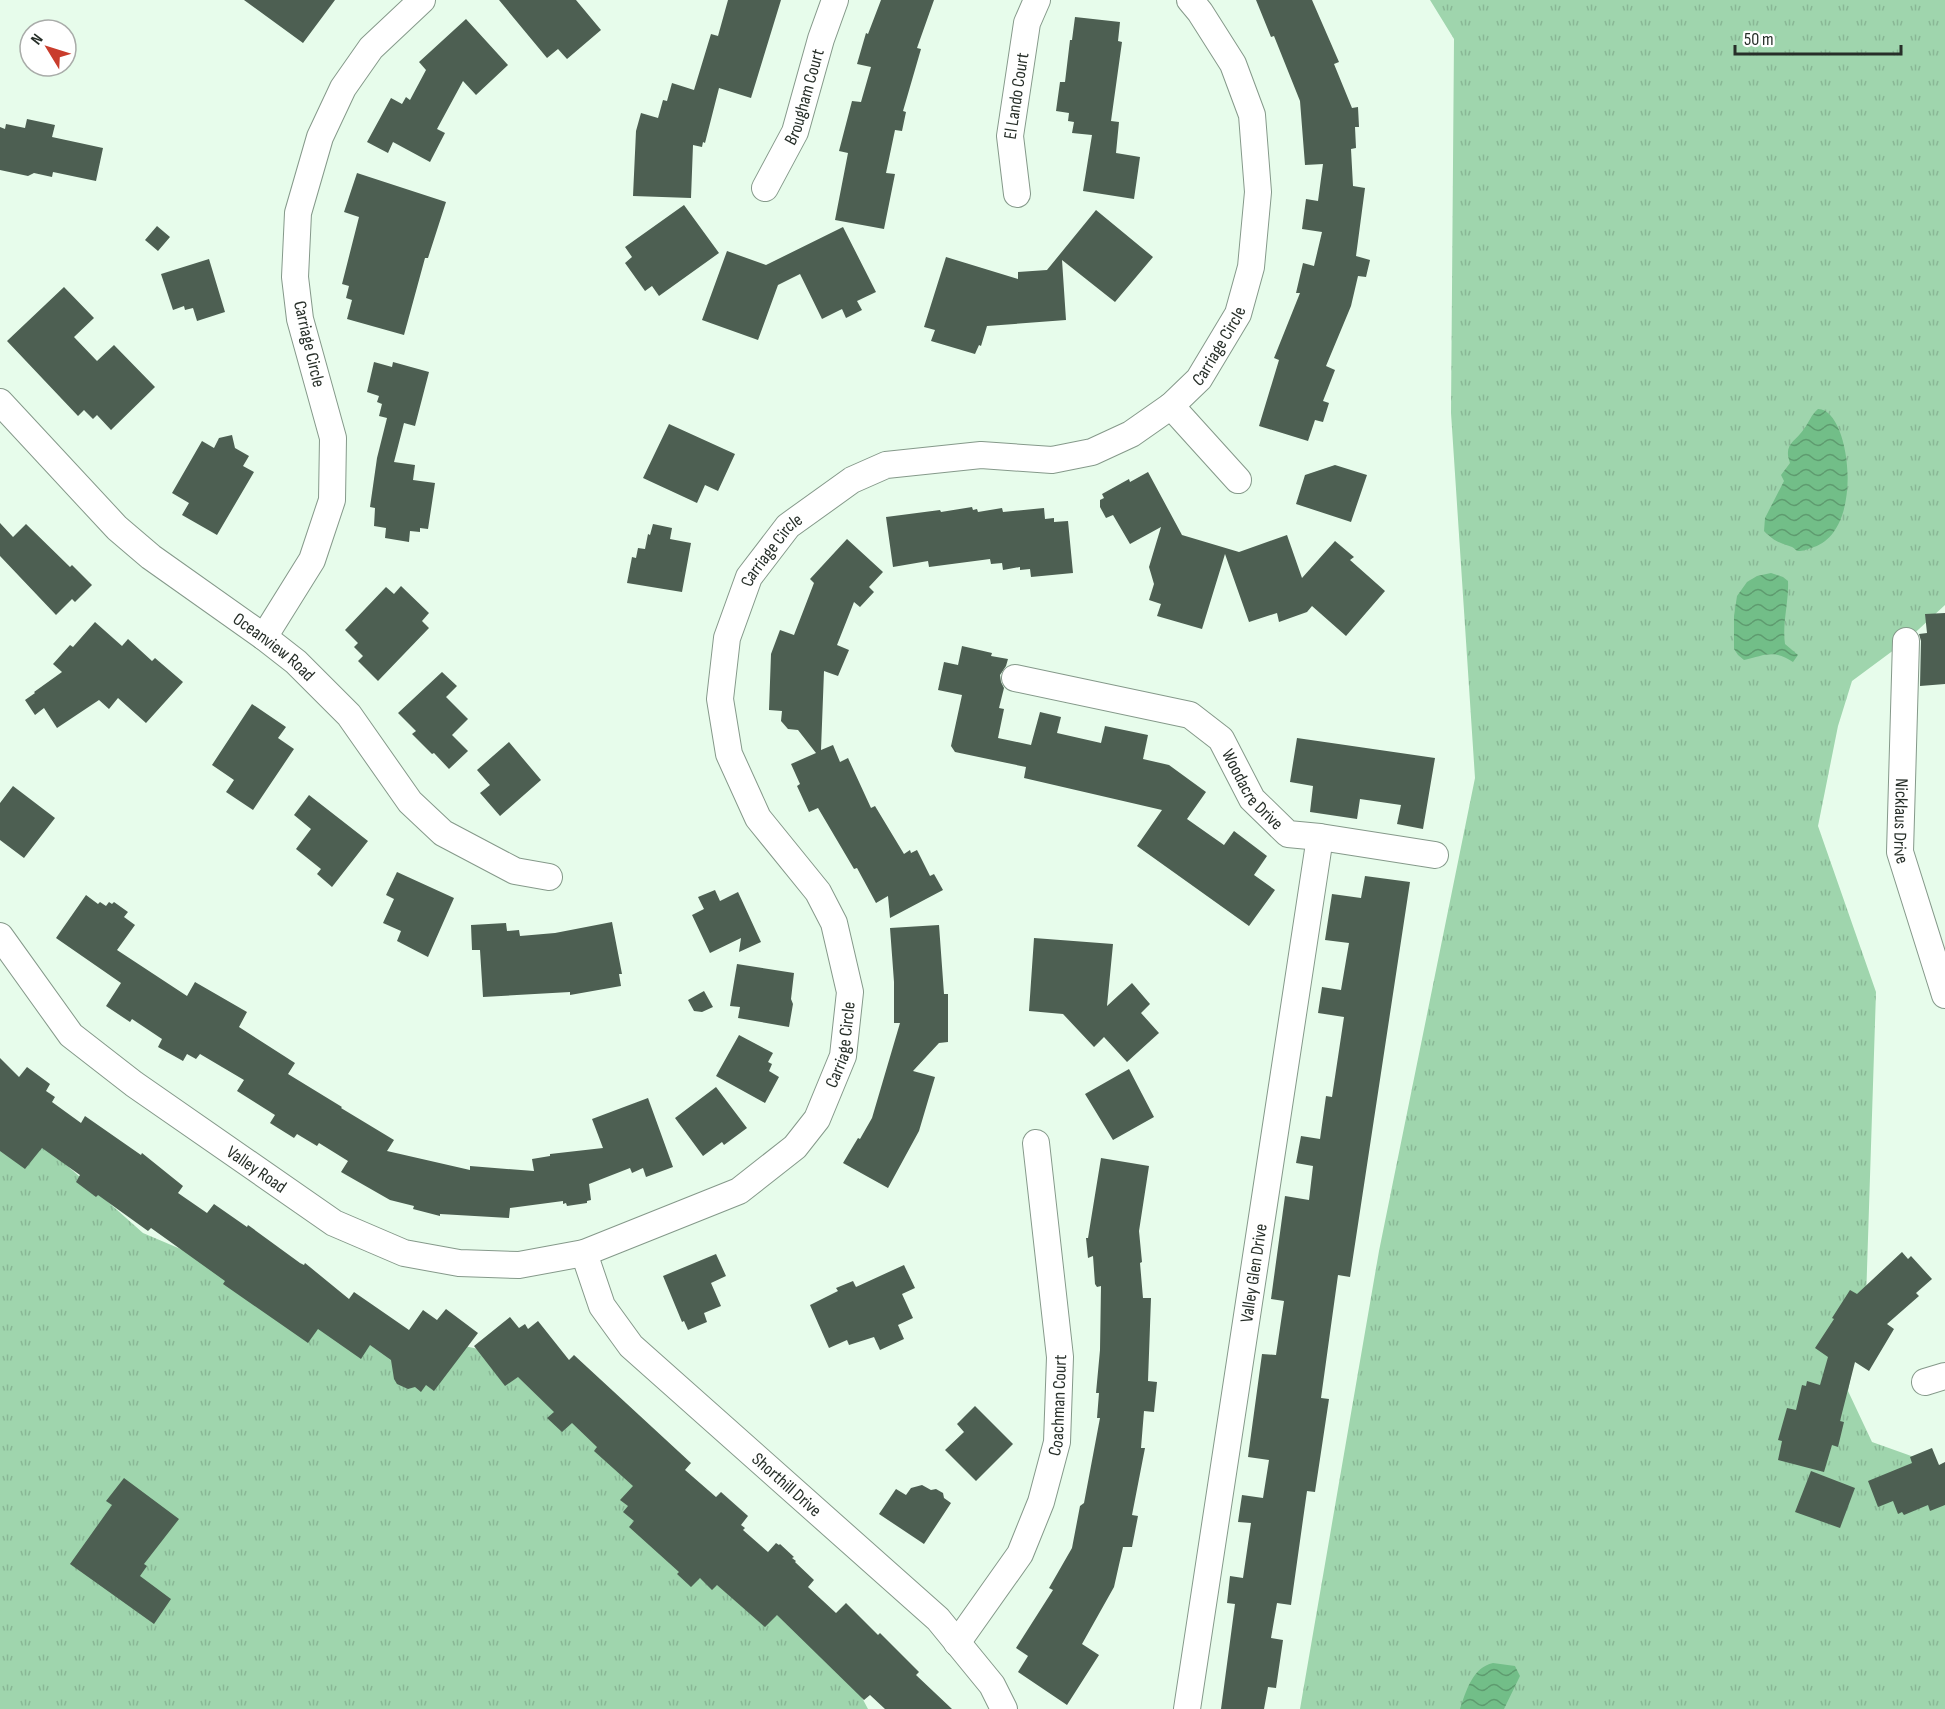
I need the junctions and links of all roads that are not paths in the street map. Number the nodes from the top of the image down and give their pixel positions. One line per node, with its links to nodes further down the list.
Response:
1 (422, 0): 10 (street, Carriage Circle)
2 (835, 0): 5 (street, Brougham Court)
3 (1037, 0): 6 (street, El Lando Court)
4 (1190, 0): 8 (street, Carriage Circle)
5 (765, 188)
6 (1017, 194)
7 (0, 402): 10 (street, Oceanview Road)
8 (1171, 406): 9 (street); 19 (street, Carriage Circle)
9 (1238, 480)
10 (264, 637): 15 (street, Oceanview Road)
11 (1906, 641): 17 (street, Nicklaus Drive)
12 (1016, 678): 13 (street, Woodacre Drive)
13 (1320, 837): 14 (street, Woodacre Drive); 22 (street, Valley Glen Drive)
14 (1435, 855)
15 (549, 877)
16 (0, 936): 19 (street, Valley Road)
17 (1945, 995)
18 (1036, 1143): 20 (street, Coachman Court)
19 (584, 1253): 20 (street, Shorthill Drive)
20 (957, 1643): 21 (street, Shorthill Drive)
21 (1004, 1709)
22 (1187, 1709)

